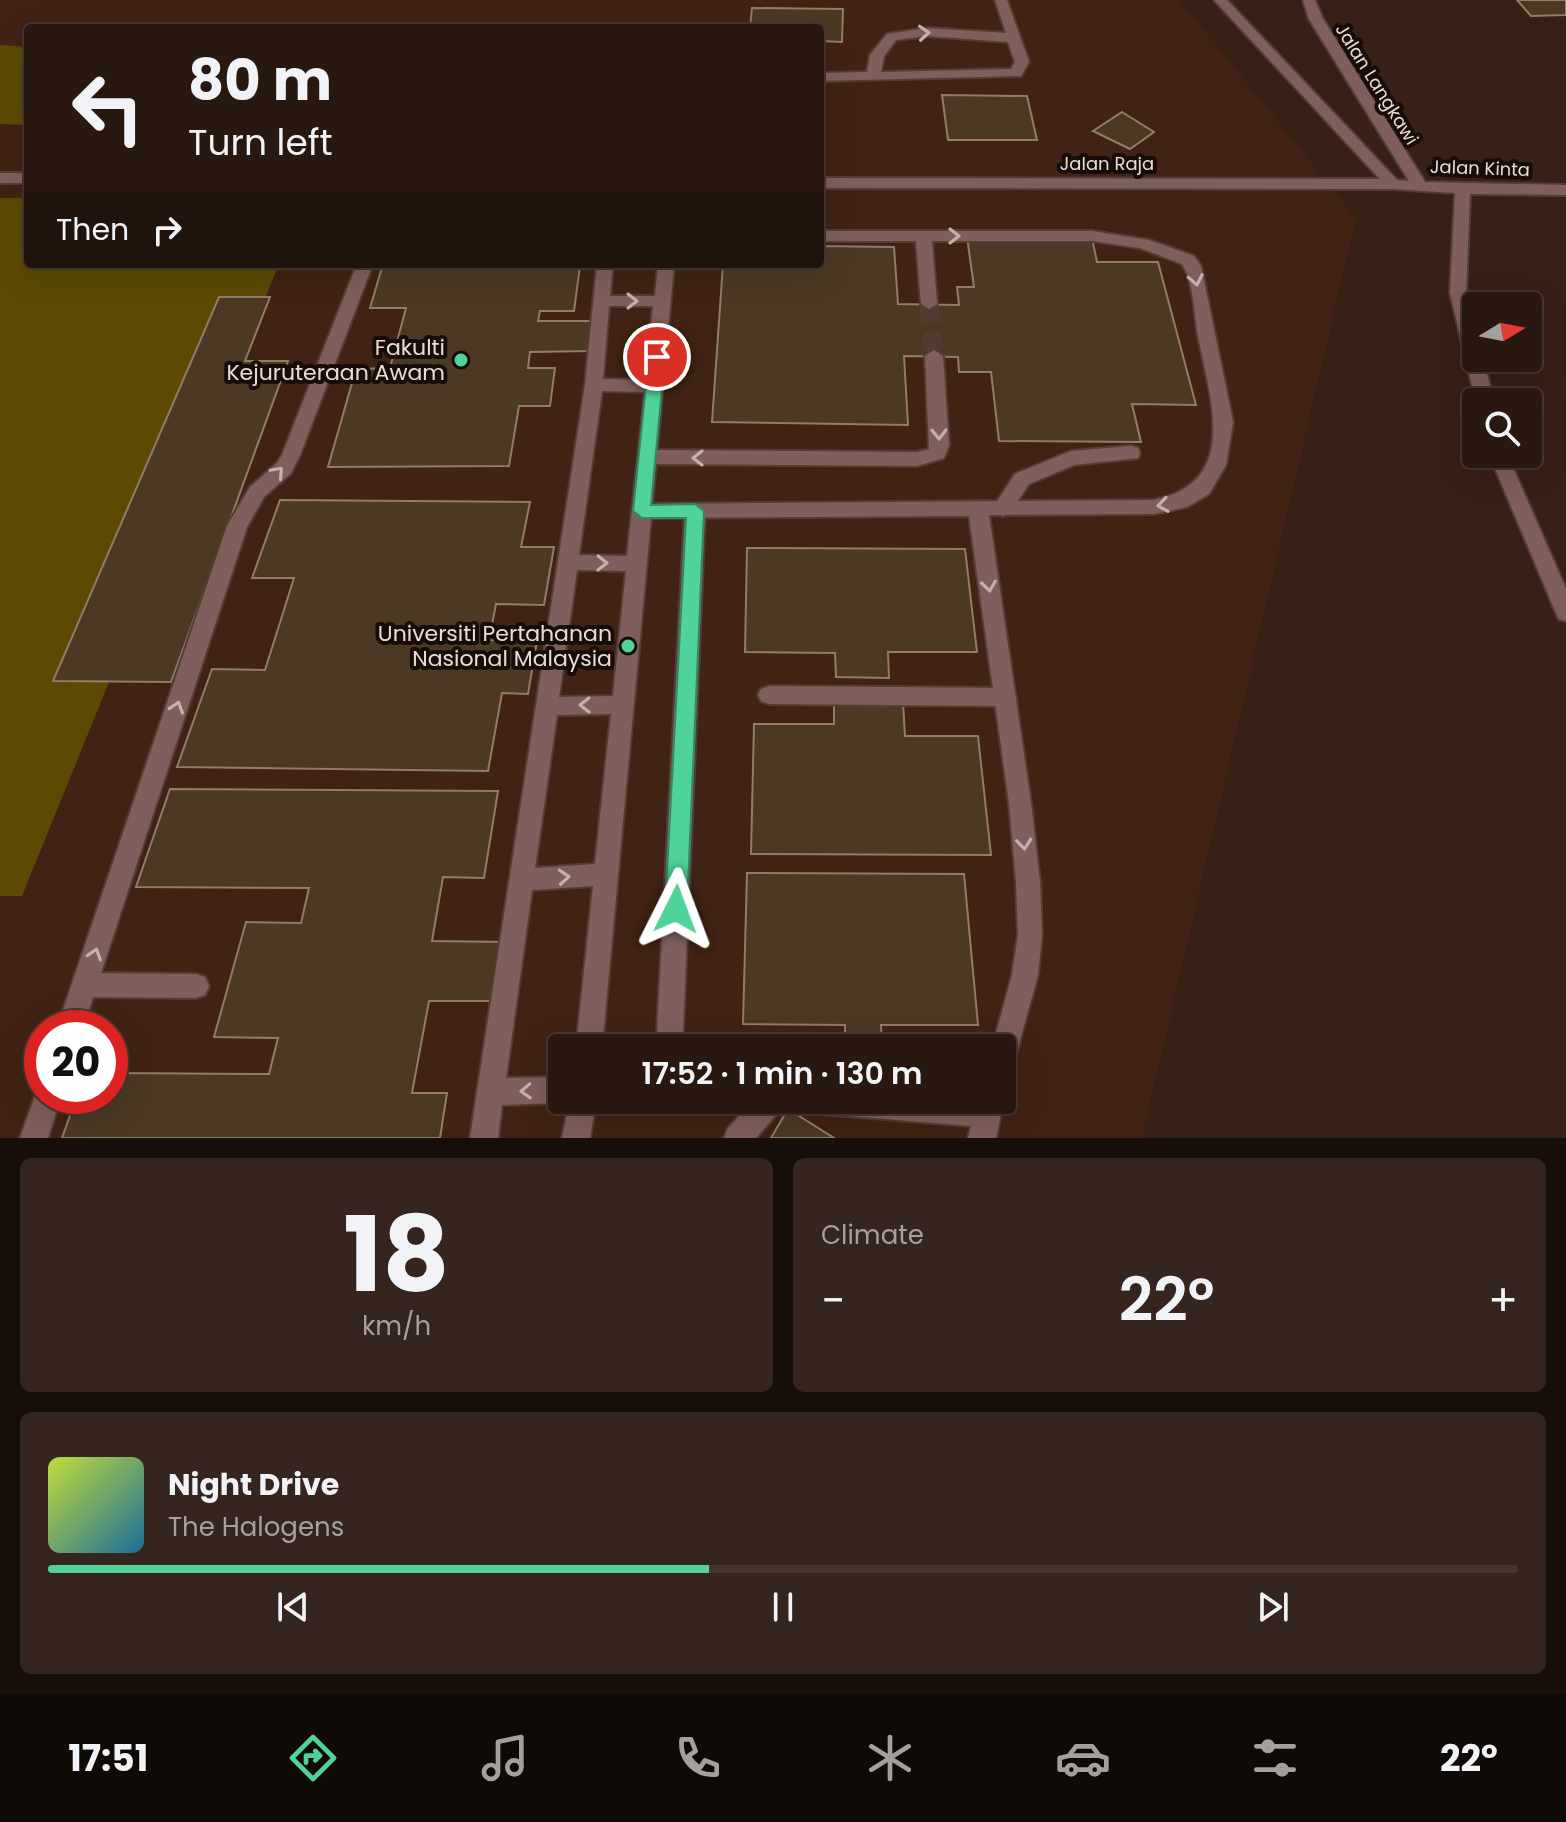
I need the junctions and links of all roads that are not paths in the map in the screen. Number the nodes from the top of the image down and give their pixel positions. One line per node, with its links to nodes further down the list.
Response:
1 (1001, 0): 4 (street)
2 (1220, 0): 10 (street)
3 (1309, 0): 11 (street, Jalan Langkawi)
4 (1013, 38): 6 (street, one-way to 4); 6 (street)
5 (824, 77): 6 (street)
6 (873, 77)
7 (0, 178): 8 (street)
8 (24, 178)
9 (824, 183): 10 (street, Jalan Raja)
10 (1393, 184): 11 (street, Jalan Kinta)
11 (1419, 185): 12 (street, Jalan Kinta)
12 (1463, 189): 13 (street, Jalan Kinta); 25 (street)
13 (1566, 190)
14 (824, 236): 15 (street)
15 (924, 236): 21 (street); 30 (street, one-way to 30)
16 (363, 268): 42 (street, one-way to 16)
17 (605, 268): 19 (street)
18 (666, 268): 20 (street)
19 (602, 301): 20 (street, one-way to 20); 23 (street)
20 (662, 301): 24 (street)
21 (929, 304)
22 (934, 356): 27 (street, one-way to 27)
23 (594, 385): 24 (street); 33 (street)
24 (654, 386): 27 (street)
25 (1482, 388)
26 (1131, 453): 30 (street)
27 (647, 457): 31 (street)
28 (1504, 468): 35 (street)
29 (978, 509): 30 (street); 32 (street); 37 (street, one-way to 37)
30 (1002, 509)
31 (642, 511): 32 (street); 34 (street)
32 (695, 511): 45 (street)
33 (568, 562): 34 (street, one-way to 34); 39 (street)
34 (636, 564): 38 (street)
35 (1566, 613)
36 (769, 695): 37 (street)
37 (1005, 697): 47 (street, one-way to 47)
38 (623, 705): 39 (street, one-way to 39); 40 (street)
39 (547, 706): 41 (street)
40 (606, 874): 41 (street, one-way to 40); 46 (street)
41 (521, 880): 49 (street)
42 (85, 985): 43 (street); 44 (street)
43 (196, 986)
44 (76, 1010)
45 (670, 1031)
46 (590, 1034)
47 (1009, 1034)
48 (548, 1090): 49 (street, one-way to 49)
49 (490, 1092): 56 (street)
50 (42, 1114): 55 (street)
51 (580, 1114): 57 (street)
52 (759, 1114): 58 (street)
53 (955, 1114): 54 (street)
54 (986, 1117)
55 (34, 1138)
56 (484, 1138)
57 (576, 1138)
58 (738, 1138)

